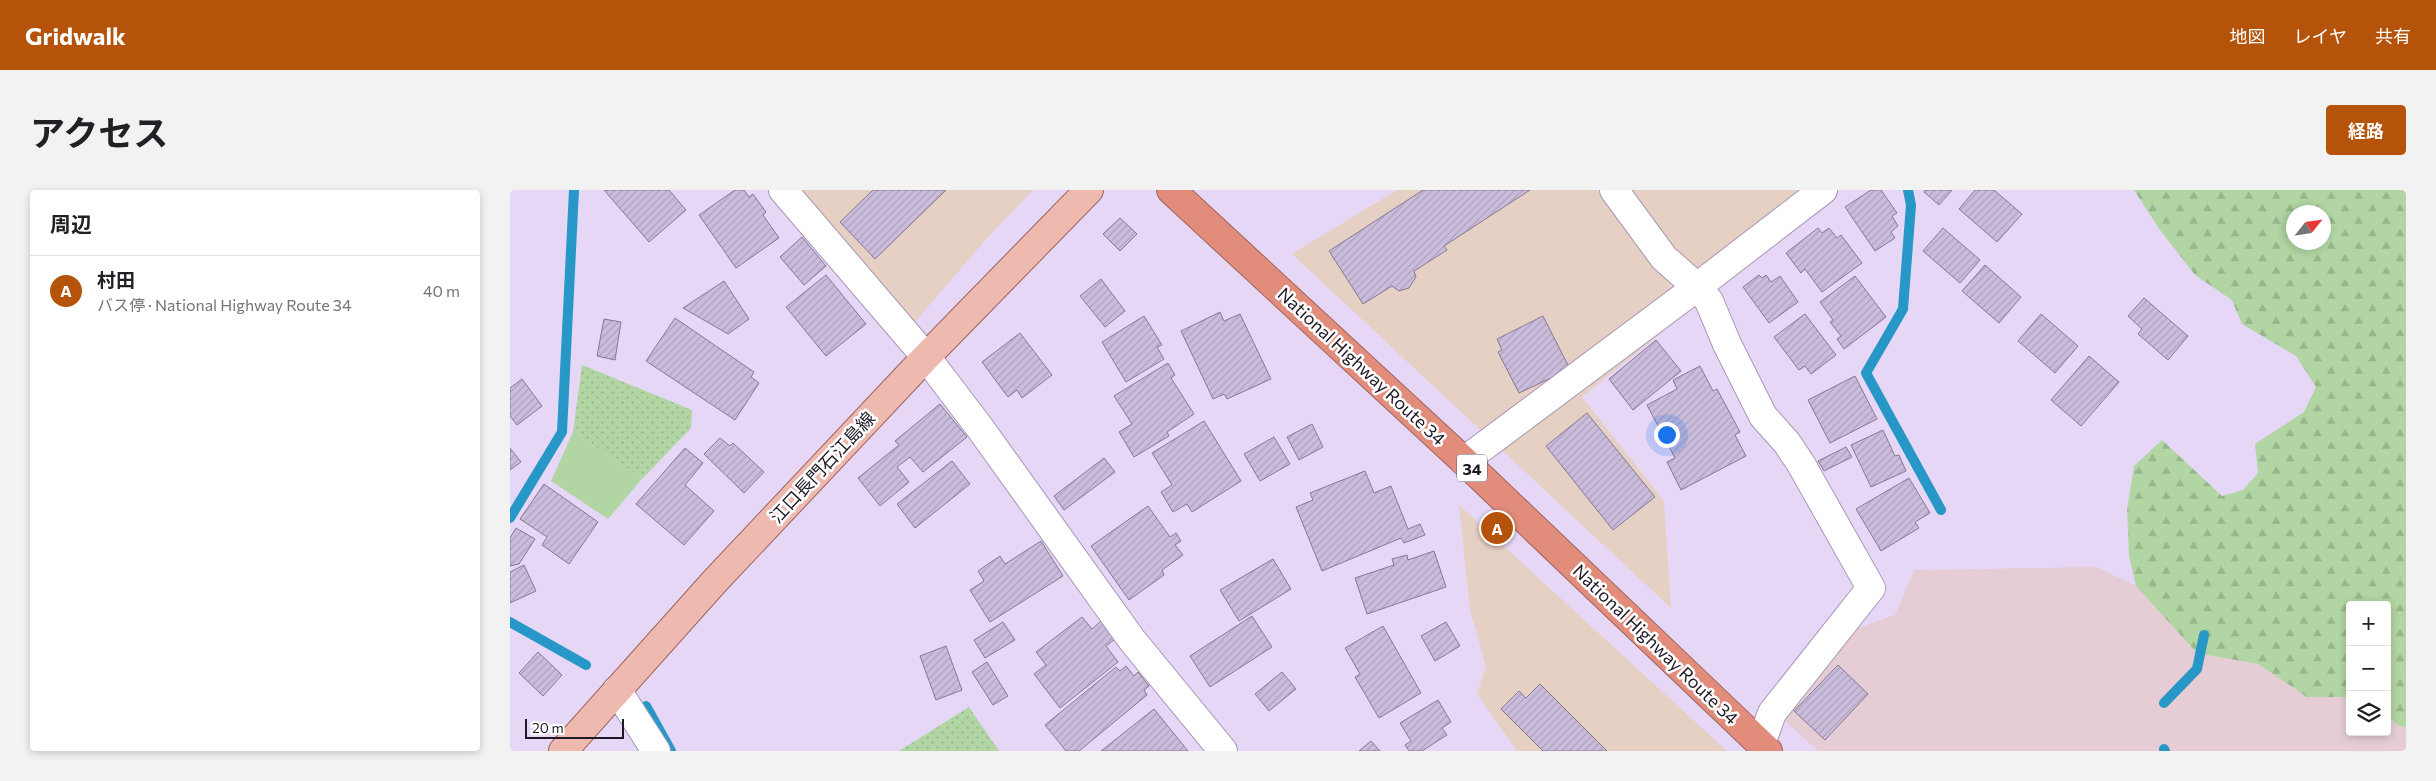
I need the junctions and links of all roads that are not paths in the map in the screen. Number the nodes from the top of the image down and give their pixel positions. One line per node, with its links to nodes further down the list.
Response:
1 (782, 190): 7 (street)
2 (1089, 190): 7 (main road, 江口長門石江島線)
3 (1170, 190): 8 (highway, National Highway Route 34 / 34)
4 (1614, 190): 6 (street)
5 (1823, 190): 6 (street)
6 (1697, 287): 8 (street); 10 (street)
7 (926, 358): 9 (main road, 江口長門石江島線); 13 (street)
8 (1464, 460): 10 (highway, National Highway Route 34 / 34)
9 (617, 690): 11 (main road, 江口長門石江島線); 12 (street)
10 (1765, 748)
11 (563, 751)
12 (656, 751)
13 (1223, 751)

